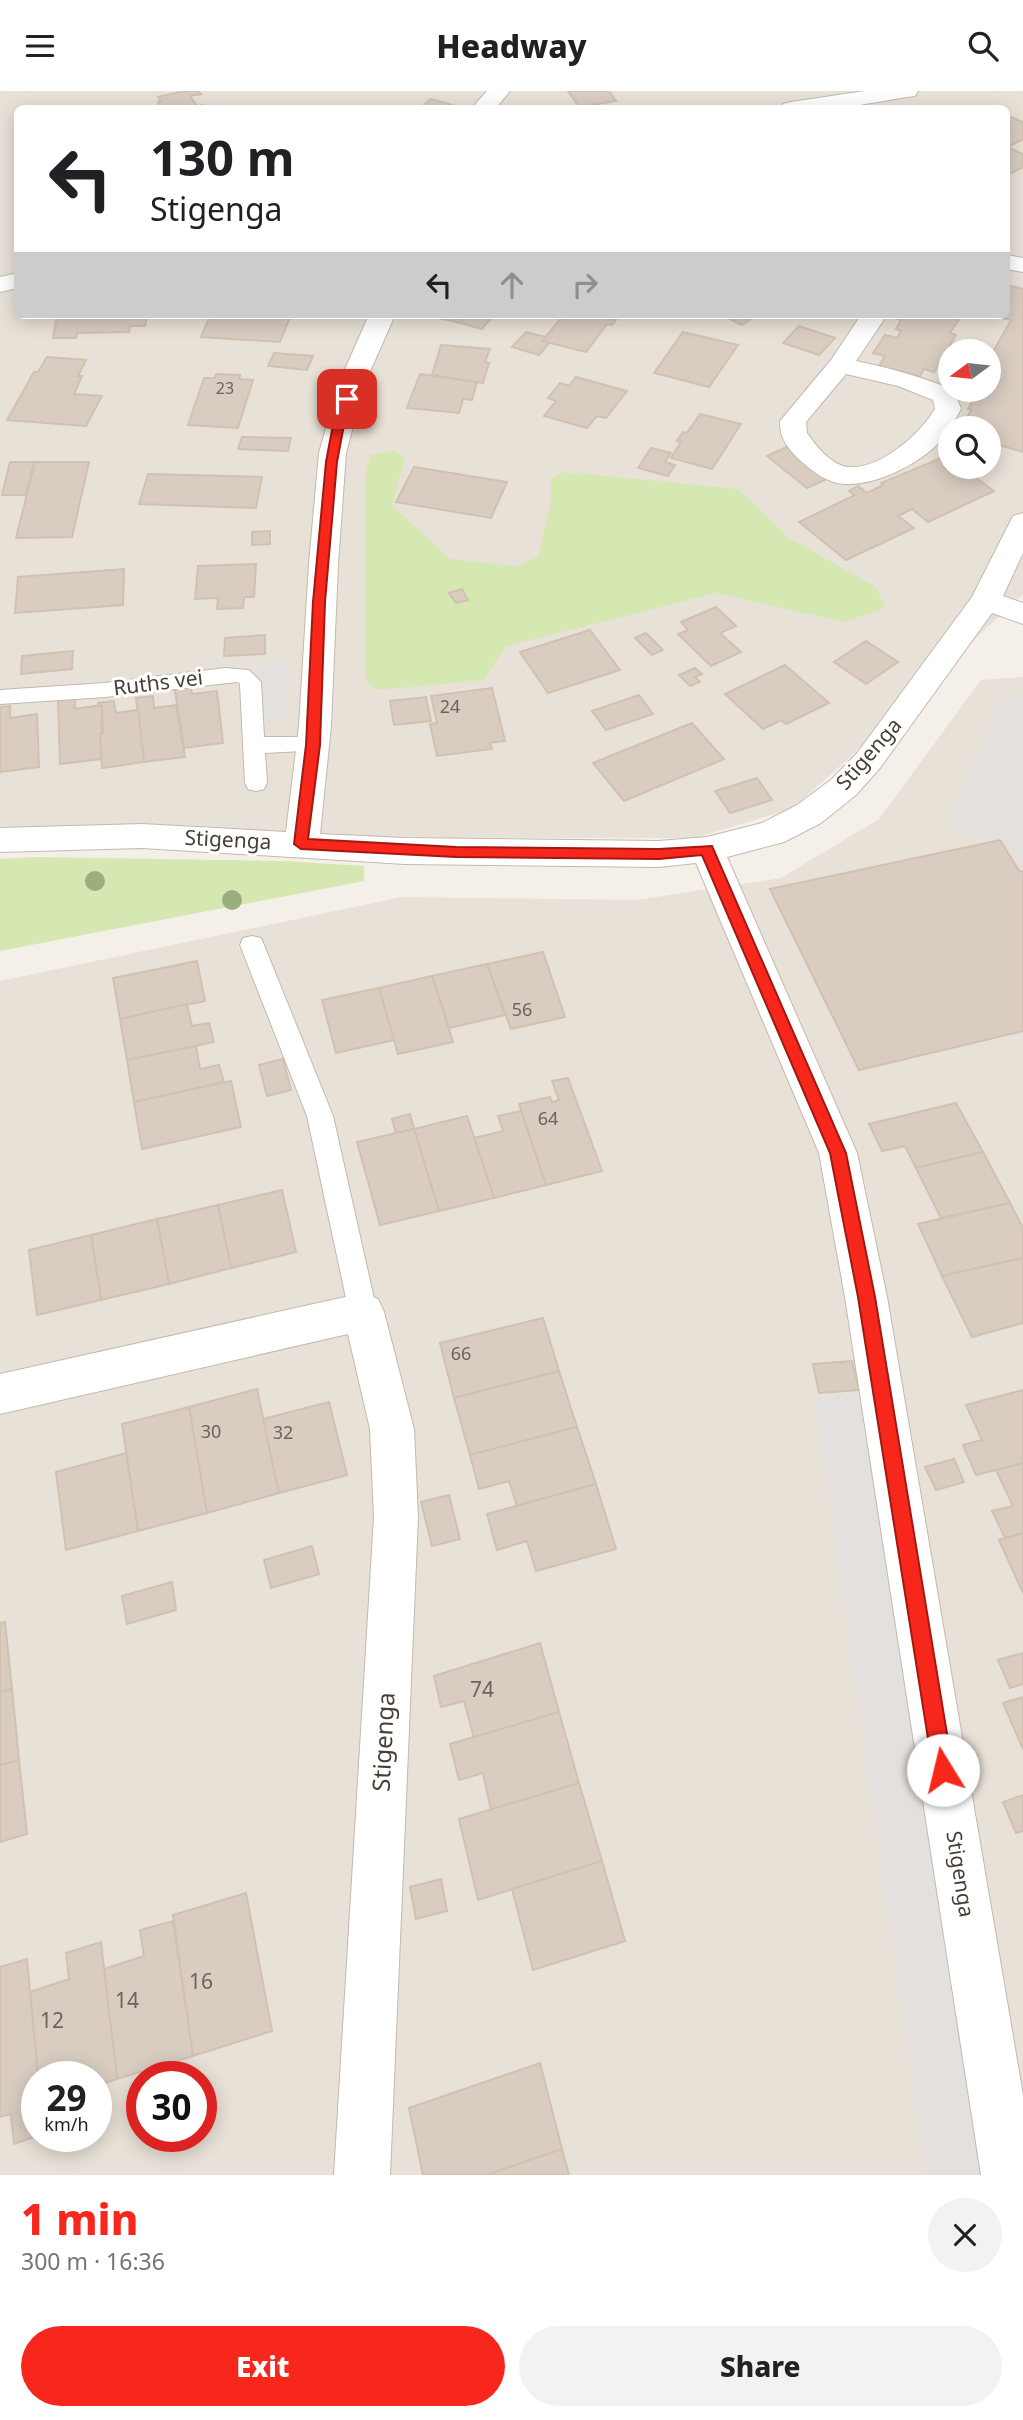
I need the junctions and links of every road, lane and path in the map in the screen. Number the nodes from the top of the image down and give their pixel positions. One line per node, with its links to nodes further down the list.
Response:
1 (499, 91): 3 (street)
2 (907, 91): 4 (street)
3 (486, 105)
4 (817, 105)
5 (380, 319): 13 (street)
6 (871, 319): 7 (street)
7 (840, 365): 7 (street)
8 (1023, 522): 9 (street, Stigenga)
9 (986, 600): 10 (street); 17 (street, Stigenga)
10 (1023, 614)
11 (0, 697): 12 (lane, Ruths vei)
12 (254, 745): 13 (lane); 14 (lane, Ruths vei)
13 (313, 745): 16 (street)
14 (257, 783)
15 (0, 841): 16 (street, Stigenga)
16 (301, 844): 17 (street, Stigenga)
17 (707, 849): 22 (street, Stigenga)
18 (252, 945): 19 (lane, Stigenga)
19 (363, 1312): 20 (street); 21 (street, Stigenga)
20 (0, 1394)
21 (362, 2175)
22 (1009, 2175)

